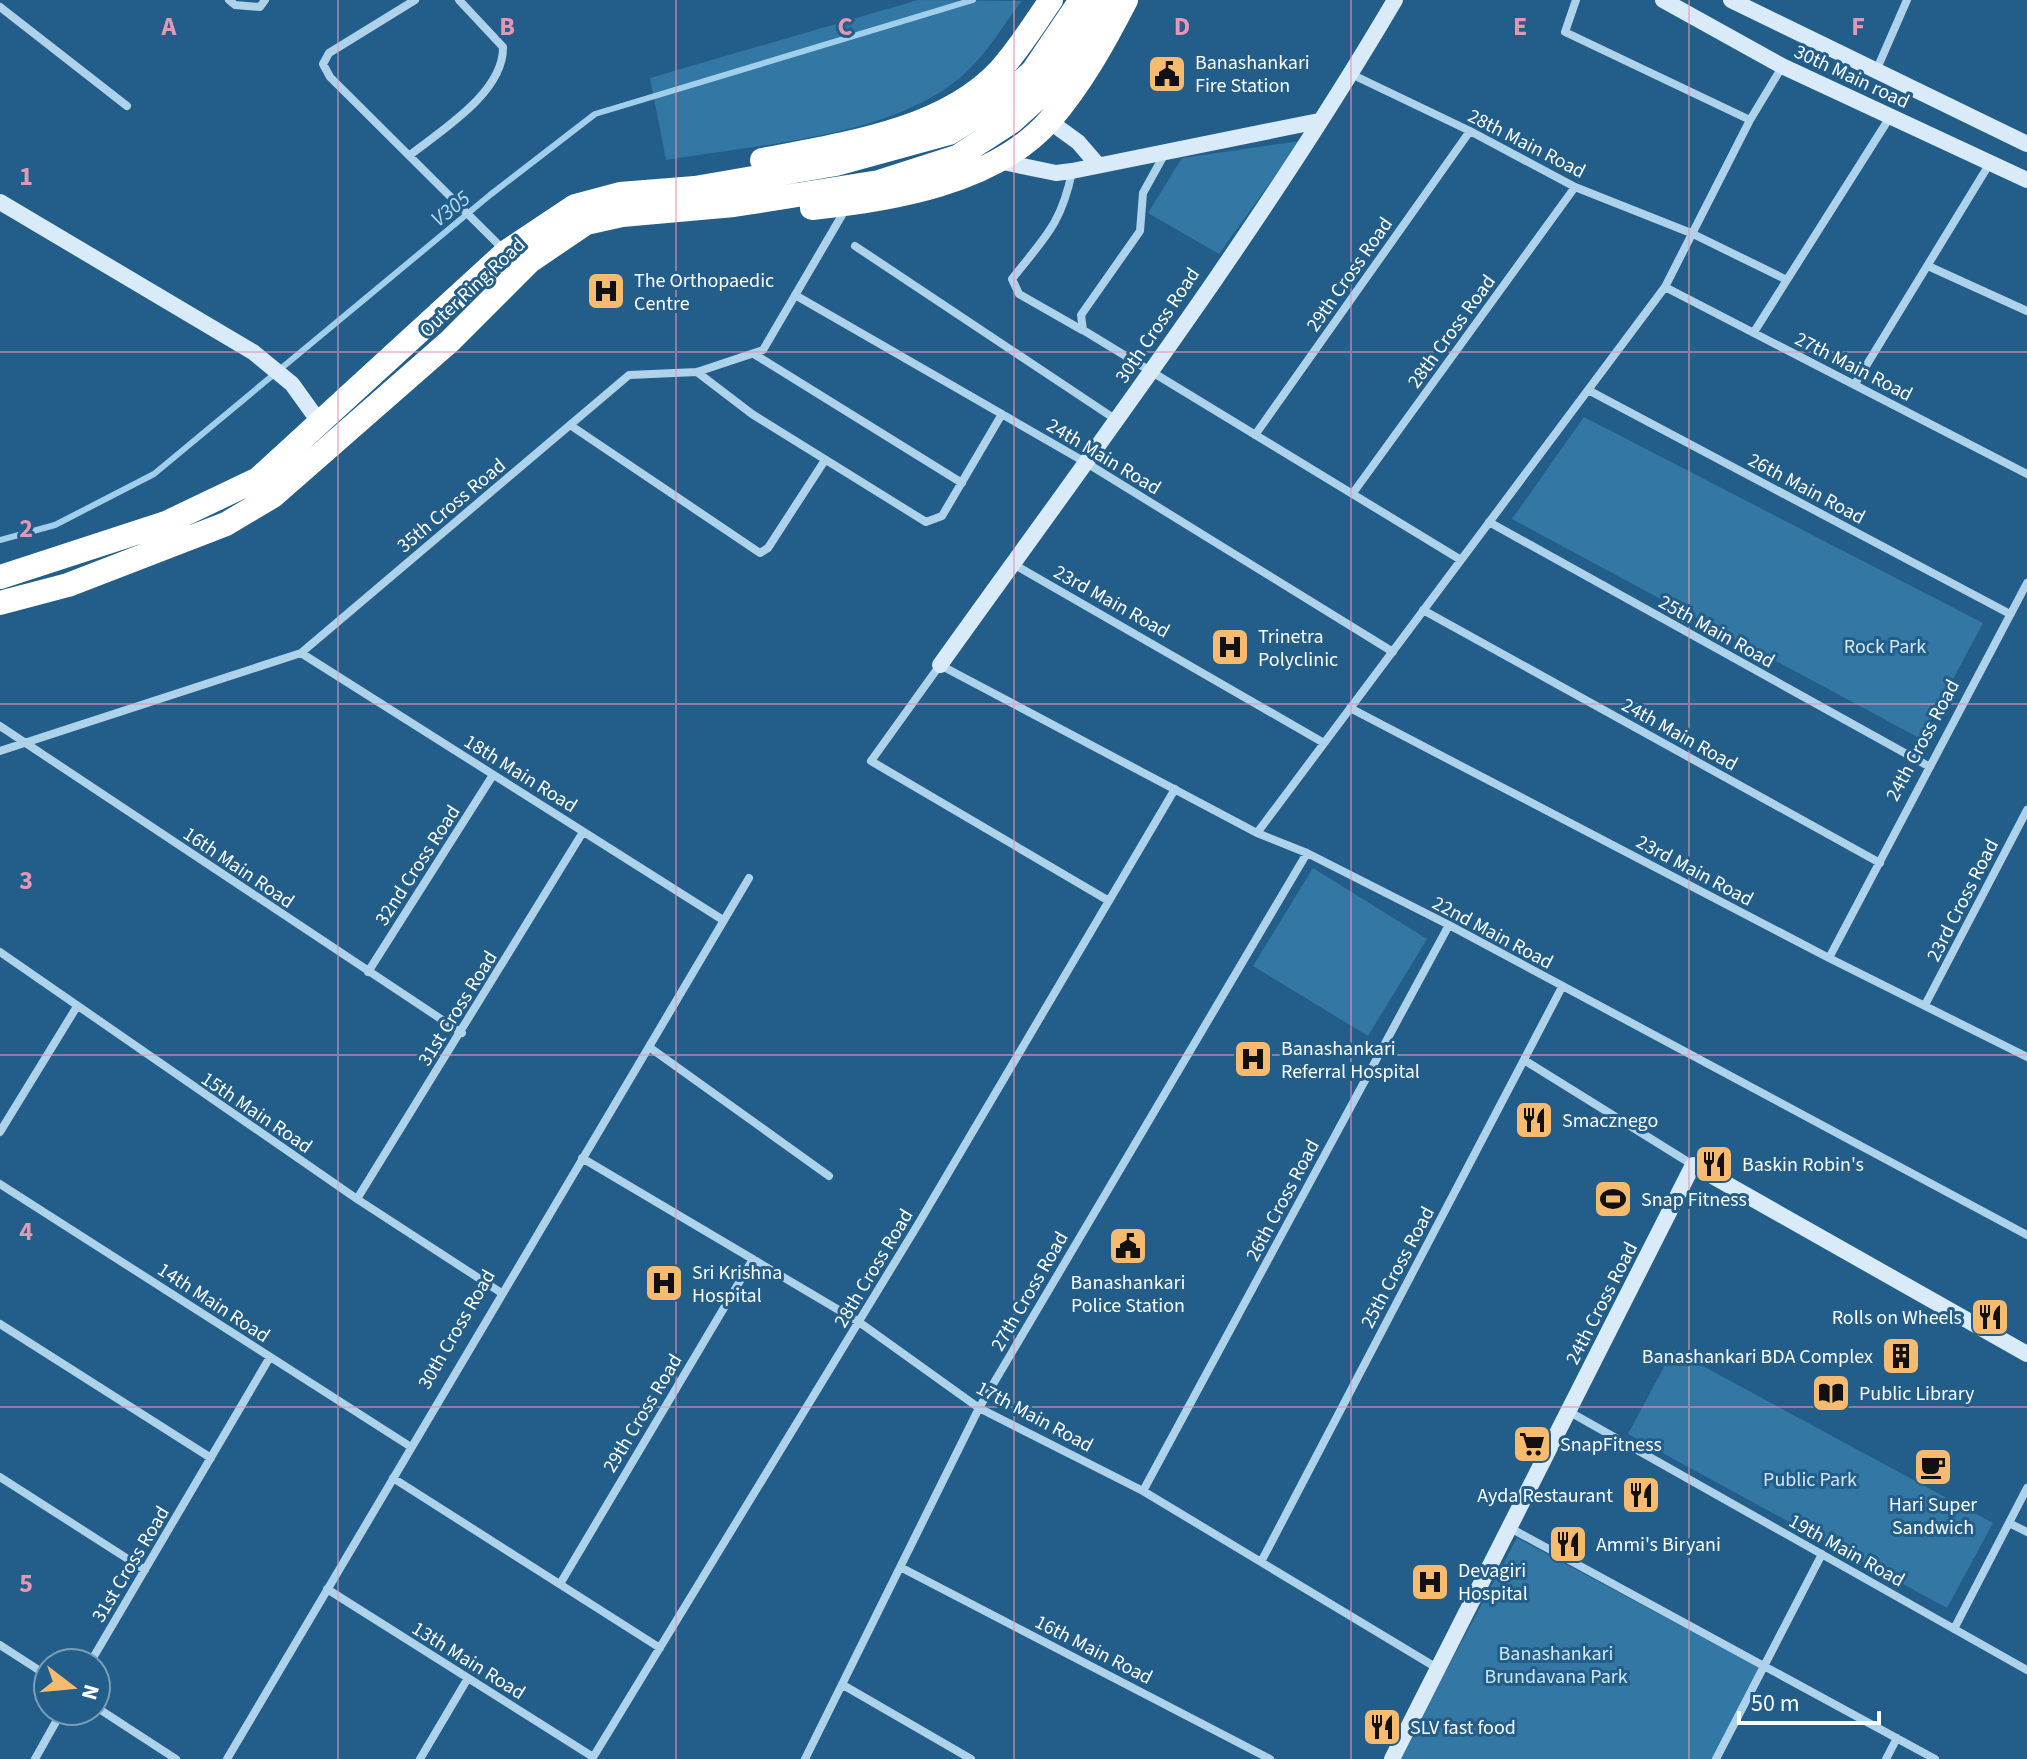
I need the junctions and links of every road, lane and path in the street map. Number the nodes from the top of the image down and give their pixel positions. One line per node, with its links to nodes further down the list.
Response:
1 (229, 0): 2 (street)
2 (265, 0)
3 (415, 0): 27 (street)
4 (459, 0): 27 (street)
5 (1051, 0): 34 (highway)
6 (1081, 0): 15 (highway, Outer Ring Road)
7 (1106, 0): 15 (highway, Outer Ring Road)
8 (1126, 0): 22 (highway)
9 (1395, 0): 18 (street, 30th Cross Road)
10 (1576, 0): 21 (street)
11 (1663, 0): 16 (street, 30th Main road)
12 (1731, 0): 17 (street, 30th Main road)
13 (1907, 0): 17 (street)
14 (0, 3): 19 (street)
15 (1076, 32): 34 (highway, Outer Ring Road)
16 (1782, 66): 20 (street, 30th Main road); 21 (street)
17 (1876, 71): 25 (street, 30th Main road)
18 (1351, 74): 23 (street, 30th Cross Road); 24 (street, 28th Main Road)
19 (127, 106)
20 (1890, 117): 29 (street, 30th Main road); 41 (street)
21 (1750, 120): 37 (street)
22 (1049, 121): 28 (highway); 30 (street)
23 (1319, 121): 26 (street); 48 (street, 30th Cross Road)
24 (1470, 131): 33 (street, 28th Main Road); 56 (street, 29th Cross Road)
25 (2027, 144)
26 (1165, 152): 30 (street); 45 (street)
27 (410, 155): 39 (street)
28 (998, 161): 31 (street); 36 (highway)
29 (1990, 163): 32 (street, 30th Main road); 40 (street)
30 (1097, 164): 31 (street)
31 (1072, 171): 45 (street)
32 (2027, 180)
33 (1575, 187): 37 (street, 28th Main Road); 61 (street, 28th Cross Road)
34 (696, 198): 36 (highway); 39 (highway, Outer Ring Road); 67 (highway, Outer Ring Road)
35 (0, 202): 54 (street)
36 (849, 204): 43 (street)
37 (1691, 233): 41 (street, 28th Main Road); 42 (street)
38 (855, 246): 53 (street)
39 (506, 252): 54 (highway, Outer Ring Road)
40 (1928, 266): 44 (street); 50 (street)
41 (1787, 280): 46 (street)
42 (1665, 287): 46 (street, 27th Main Road); 51 (street)
43 (795, 295): 47 (street); 52 (street, 24th Main Road)
44 (2027, 311)
45 (1083, 330): 48 (street)
46 (1754, 332): 50 (street, 27th Main Road)
47 (754, 354): 49 (street, 35th Cross Road); 60 (street)
48 (1152, 369): 53 (street, 30th Cross Road); 56 (street)
49 (697, 372): 55 (street, 35th Cross Road); 57 (street)
50 (1855, 384): 59 (street, 27th Main Road)
51 (1588, 390): 62 (street); 69 (street, 26th Main Road)
52 (1002, 414): 58 (street, 24th Main Road); 60 (street)
53 (1115, 419): 58 (street, 30th Cross Road)
54 (320, 423): 65 (highway, Outer Ring Road)
55 (570, 425): 57 (street); 71 (street, 35th Cross Road)
56 (1255, 435): 61 (street)
57 (825, 460): 60 (street)
58 (1085, 462): 64 (street, 30th Cross Road); 70 (street, 24th Main Road)
59 (2027, 474)
60 (962, 483)
61 (1353, 493): 63 (street)
62 (1489, 522): 63 (street); 78 (street, 25th Main Road)
63 (1461, 560): 68 (street)
64 (1012, 563): 72 (street, 30th Cross Road); 75 (street, 23rd Main Road)
65 (0, 577)
66 (2027, 583): 69 (street, 24th Cross Road)
67 (0, 603)
68 (1423, 610): 70 (street); 85 (street, 24th Main Road)
69 (2010, 614): 78 (street, 24th Cross Road)
70 (1393, 652): 73 (street)
71 (301, 653): 76 (street, 35th Cross Road); 79 (street, 18th Main Road)
72 (940, 665): 80 (street, 22nd Main Road); 87 (street)
73 (1350, 708): 75 (street); 91 (street, 23rd Main Road)
74 (0, 726): 76 (street, 16th Main Road)
75 (1324, 743): 83 (street)
76 (26, 745): 77 (street, 35th Cross Road); 92 (street, 16th Main Road)
77 (0, 751)
78 (1930, 767): 85 (street, 24th Cross Road)
79 (493, 775): 82 (street, 18th Main Road); 92 (street, 32nd Cross Road)
80 (1175, 789): 83 (street, 22nd Main Road); 87 (street, 28th Cross Road)
81 (2027, 810): 94 (street, 23rd Cross Road)
82 (583, 832): 88 (street, 18th Main Road); 96 (street, 31st Cross Road)
83 (1257, 833): 84 (street, 22nd Main Road)
84 (1307, 853): 89 (street, 22nd Main Road); 113 (street, 27th Cross Road)
85 (1880, 863): 91 (street, 24th Cross Road)
86 (749, 878): 88 (street, 30th Cross Road)
87 (1109, 901): 109 (street, 28th Cross Road)
88 (723, 920): 97 (street, 30th Cross Road)
89 (1449, 925): 93 (street, 22nd Main Road); 120 (street, 26th Cross Road)
90 (0, 952): 95 (street, 15th Main Road)
91 (1829, 958): 94 (street, 23rd Main Road)
92 (368, 972): 96 (street, 16th Main Road)
93 (1562, 987): 99 (street, 25th Cross Road); 106 (street, 22nd Main Road)
94 (1925, 1005): 98 (street, 23rd Main Road)
95 (76, 1008): 100 (street); 105 (street, 15th Main Road)
96 (462, 1033): 105 (street, 31st Cross Road)
97 (649, 1047): 101 (street, 30th Cross Road); 103 (street)
98 (2027, 1057)
99 (1524, 1060): 102 (street); 125 (street, 25th Cross Road)
100 (0, 1132)
101 (582, 1158): 107 (street, 17th Main Road); 108 (street, 30th Cross Road)
102 (1693, 1165): 111 (street); 114 (street, 24th Cross Road)
103 (829, 1176)
104 (0, 1184): 112 (street, 14th Main Road)
105 (357, 1199): 108 (street, 15th Main Road)
106 (2027, 1235)
107 (753, 1259): 109 (street, 17th Main Road); 128 (street, 29th Cross Road)
108 (500, 1292): 115 (street, 30th Cross Road)
109 (859, 1322): 113 (street, 17th Main Road); 133 (street, 28th Cross Road)
110 (0, 1324): 116 (street)
111 (2027, 1354)
112 (270, 1357): 115 (street, 14th Main Road); 116 (street, 31st Cross Road)
113 (979, 1408): 120 (street, 17th Main Road); 126 (street, 27th Cross Road)
114 (1568, 1411): 122 (street, 24th Cross Road); 124 (street, 19th Main Road)
115 (411, 1447): 118 (street, 30th Cross Road)
116 (211, 1458): 127 (street, 31st Cross Road)
117 (0, 1477): 127 (street)
118 (393, 1478): 128 (street); 129 (street, 30th Cross Road)
119 (2027, 1488): 121 (street)
120 (1143, 1491): 125 (street, 17th Main Road)
121 (2009, 1523): 123 (street); 130 (street)
122 (1512, 1529): 135 (street, 24th Cross Road); 136 (street)
123 (2027, 1532)
124 (1822, 1554): 130 (street, 19th Main Road); 136 (street)
125 (1261, 1562): 135 (street, 17th Main Road)
126 (902, 1568): 139 (street, 27th Cross Road); 150 (street, 16th Main Road)
127 (145, 1570): 132 (street, 31st Cross Road)
128 (560, 1584): 133 (street)
129 (327, 1589): 138 (street, 13th Main Road); 146 (street, 30th Cross Road)
130 (1954, 1629): 137 (street, 19th Main Road)
131 (0, 1645): 134 (street)
132 (99, 1647)
133 (660, 1648): 143 (street, 28th Cross Road)
134 (32, 1666)
135 (1437, 1668): 151 (street, 24th Cross Road)
136 (1763, 1668): 142 (street); 152 (street)
137 (2027, 1670)
138 (468, 1678): 143 (street, 13th Main Road); 147 (street)
139 (843, 1685): 148 (street, 27th Cross Road); 149 (street)
140 (112, 1717): 145 (street)
141 (53, 1727): 144 (street)
142 (1897, 1738): 153 (street); 154 (street)
143 (592, 1758)
144 (35, 1759)
145 (176, 1759)
146 (227, 1759)
147 (420, 1759)
148 (805, 1759)
149 (971, 1759)
150 (1270, 1759)
151 (1392, 1759)
152 (1716, 1759)
153 (1886, 1759)
154 (1935, 1759)

